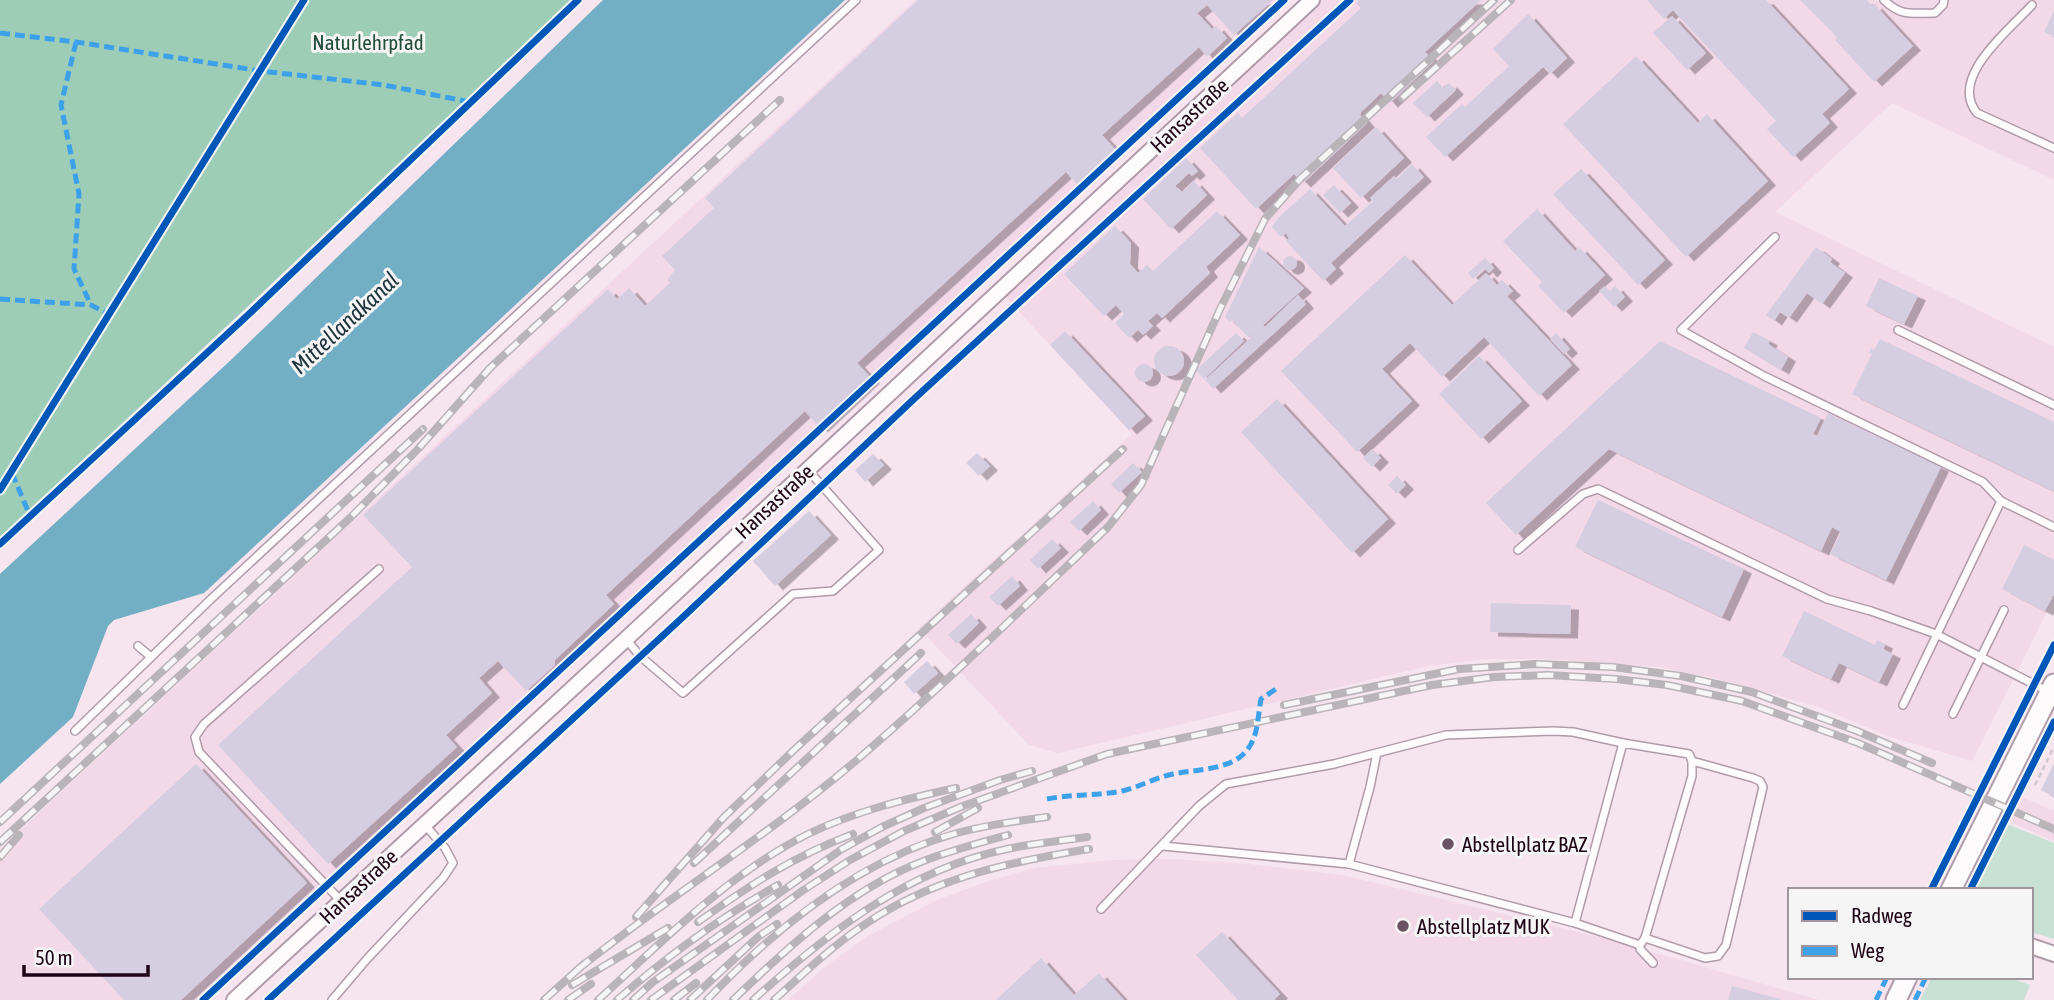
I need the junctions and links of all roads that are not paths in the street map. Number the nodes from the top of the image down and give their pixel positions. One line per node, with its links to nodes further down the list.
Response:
1 (856, 0): 19 (lane)
2 (1312, 0): 10 (street, Hansastraße)
3 (1884, 0): 4 (lane)
4 (1944, 0)
5 (2032, 5): 6 (lane)
6 (2054, 148)
7 (1775, 237): 11 (lane)
8 (1898, 330): 9 (lane)
9 (2054, 405)
10 (808, 470): 17 (street, Hansastraße); 17 (lane)
11 (2001, 501): 12 (lane); 16 (lane)
12 (2054, 527)
13 (1518, 550): 16 (lane)
14 (379, 569): 32 (lane)
15 (2004, 610): 20 (lane)
16 (1936, 634): 20 (lane); 22 (lane)
17 (626, 639): 28 (street, Hansastraße)
18 (138, 646): 19 (lane)
19 (151, 657): 24 (lane)
20 (1981, 657): 21 (lane); 23 (lane)
21 (2052, 688): 31 (main road)
22 (1903, 705)
23 (1953, 714)
24 (75, 731)
25 (1623, 743): 26 (lane); 27 (lane); 34 (lane)
26 (1377, 753): 29 (lane); 30 (lane)
27 (1692, 761): 35 (lane); 35 (lane)
28 (424, 824): 32 (street, Hansastraße); 41 (lane)
29 (1163, 846): 30 (lane); 33 (lane)
30 (1349, 864): 34 (lane)
31 (1952, 888)
32 (341, 901): 40 (street, Hansastraße)
33 (1101, 909)
34 (1575, 923): 35 (lane)
35 (1643, 941): 38 (lane)
36 (2033, 947): 37 (street)
37 (2054, 954)
38 (1653, 963)
39 (1906, 979): 42 (main road)
40 (234, 1000)
41 (332, 1000)
42 (1896, 1000)

